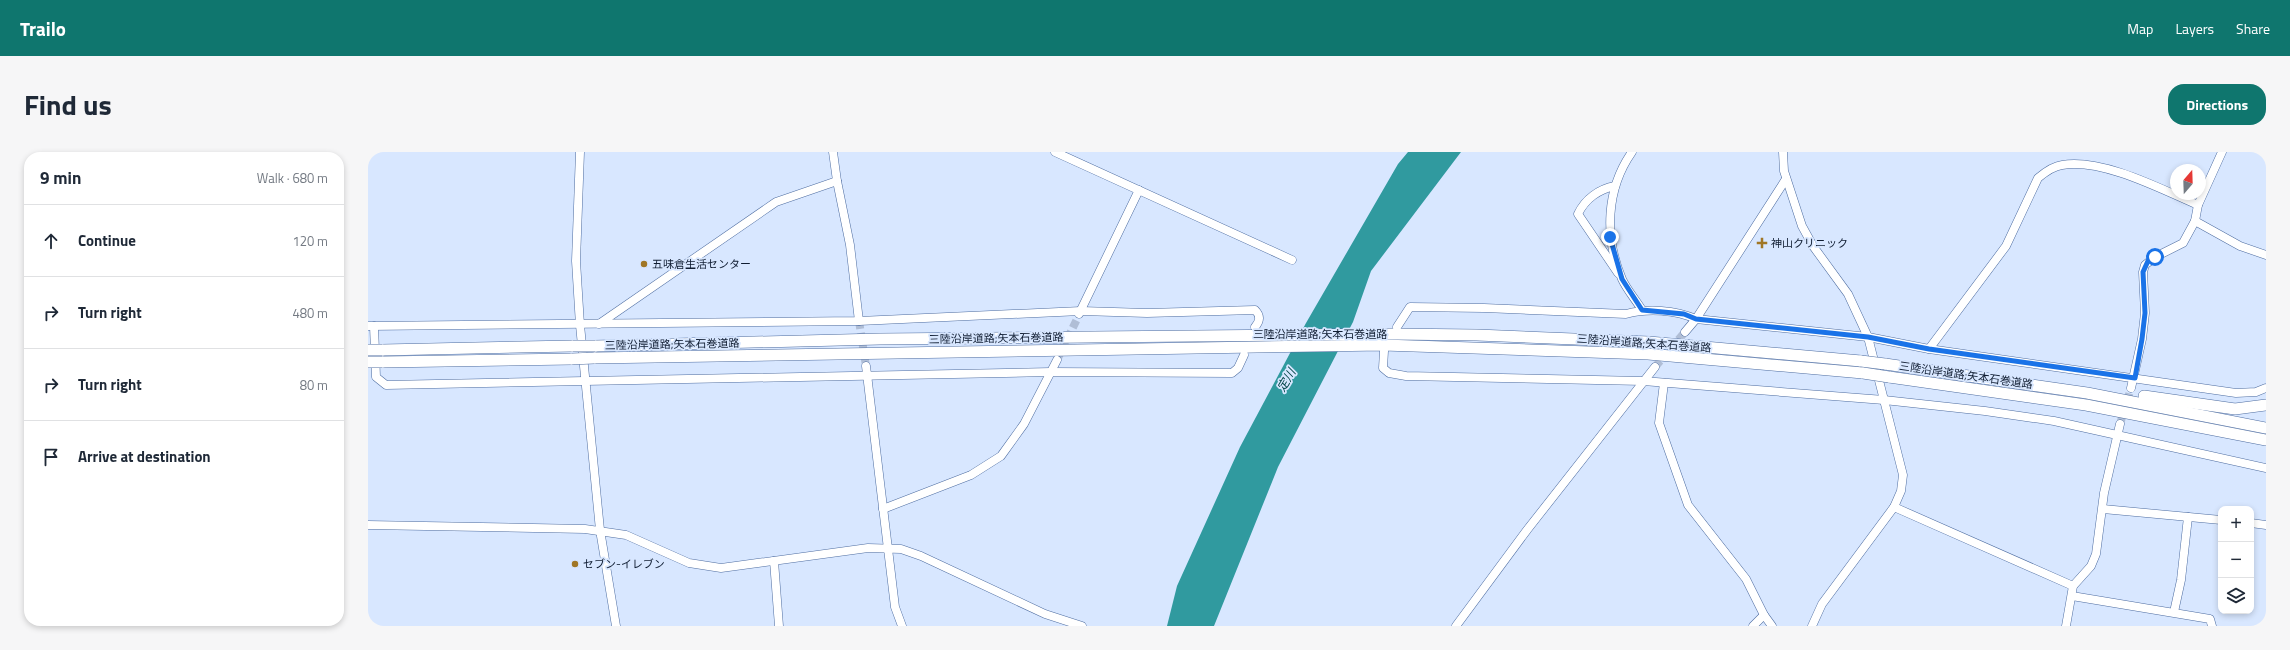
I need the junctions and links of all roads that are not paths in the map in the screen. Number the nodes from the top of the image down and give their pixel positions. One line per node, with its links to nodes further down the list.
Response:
1 (580, 152): 21 (street)
2 (833, 152): 8 (street)
3 (1055, 152): 10 (street)
4 (1632, 152): 9 (street)
5 (2222, 152): 11 (street)
6 (1786, 154): 7 (street)
7 (1786, 178): 18 (street); 26 (street)
8 (837, 181): 19 (street); 20 (street)
9 (1615, 186): 15 (street); 15 (street)
10 (1139, 190): 14 (street); 17 (street)
11 (2198, 205): 12 (street); 28 (street)
12 (2195, 221): 13 (street); 37 (street)
13 (2266, 255)
14 (1292, 260)
15 (1622, 279): 16 (street)
16 (1642, 310): 18 (street); 23 (street)
17 (1079, 314): 19 (street); 24 (street)
18 (1696, 319): 25 (street); 26 (street)
19 (859, 321): 20 (street)
20 (599, 324): 21 (street)
21 (580, 325): 22 (street); 38 (street)
22 (371, 326): 38 (street)
23 (1393, 330): 24 (highway, 三陸沿岸道路;矢本石巻道路); 40 (highway, 三陸沿岸道路;矢本石巻道路, bridge)
24 (1256, 331): 29 (highway, 三陸沿岸道路;矢本石巻道路, bridge)
25 (1685, 332)
26 (1868, 337): 28 (street); 44 (street)
27 (1384, 348): 30 (highway, 三陸沿岸道路;矢本石巻道路); 39 (street); 48 (highway, 三陸沿岸道路;矢本石巻道路, bridge)
28 (1929, 349): 37 (street)
29 (368, 350)
30 (1248, 351): 32 (highway, 三陸沿岸道路;矢本石巻道路, bridge); 35 (street)
31 (1057, 360): 35 (street)
32 (368, 362)
33 (866, 366): 36 (street)
34 (1655, 367): 39 (street)
35 (1051, 372): 36 (street); 54 (street)
36 (867, 377): 38 (street); 54 (street)
37 (2135, 378): 42 (street); 43 (street)
38 (585, 380): 61 (street)
39 (1643, 381): 41 (street); 72 (street)
40 (2014, 381): 45 (highway); 47 (highway, 三陸沿岸道路;矢本石巻道路)
41 (1664, 383): 44 (street); 67 (street)
42 (2131, 388)
43 (2266, 388)
44 (1884, 400): 49 (street); 53 (street)
45 (2266, 405)
46 (2120, 424): 49 (street)
47 (2266, 428)
48 (2233, 433): 50 (highway, 三陸沿岸道路;矢本石巻道路); 51 (highway)
49 (2117, 436): 52 (street); 55 (street)
50 (2266, 440)
51 (2266, 448)
52 (2266, 468)
53 (1894, 507): 64 (street); 75 (street)
54 (883, 509): 62 (street)
55 (2103, 509): 56 (street); 64 (street)
56 (2188, 517): 57 (street); 66 (street)
57 (2218, 520)
58 (2254, 524): 60 (street)
59 (368, 525): 61 (street)
60 (2266, 526)
61 (600, 530): 63 (street); 68 (street)
62 (888, 548): 63 (street); 70 (street); 71 (street)
63 (774, 561): 69 (street)
64 (2074, 586): 65 (street)
65 (2072, 596): 66 (street); 76 (street)
66 (2174, 612): 77 (street)
67 (1764, 615): 73 (street); 74 (street)
68 (616, 626)
69 (780, 626)
70 (902, 626)
71 (1082, 626)
72 (1456, 626)
73 (1754, 626)
74 (1772, 626)
75 (1812, 626)
76 (2066, 626)
77 (2212, 626)

